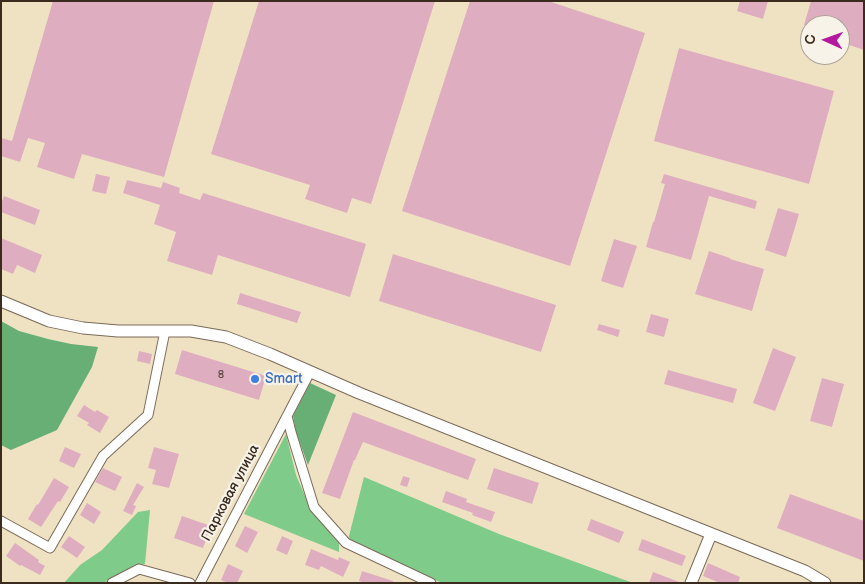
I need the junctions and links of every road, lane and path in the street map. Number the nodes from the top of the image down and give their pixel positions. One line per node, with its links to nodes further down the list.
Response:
1 (1, 301): 2 (street)
2 (165, 331): 3 (street); 5 (street)
3 (310, 372): 4 (street, Парковая улица); 6 (street)
4 (287, 416): 7 (street); 10 (street, Парковая улица)
5 (1, 521)
6 (712, 534): 11 (street); 12 (street)
7 (426, 582)
8 (112, 583): 9 (street)
9 (190, 583)
10 (200, 583)
11 (691, 583)
12 (825, 583)

